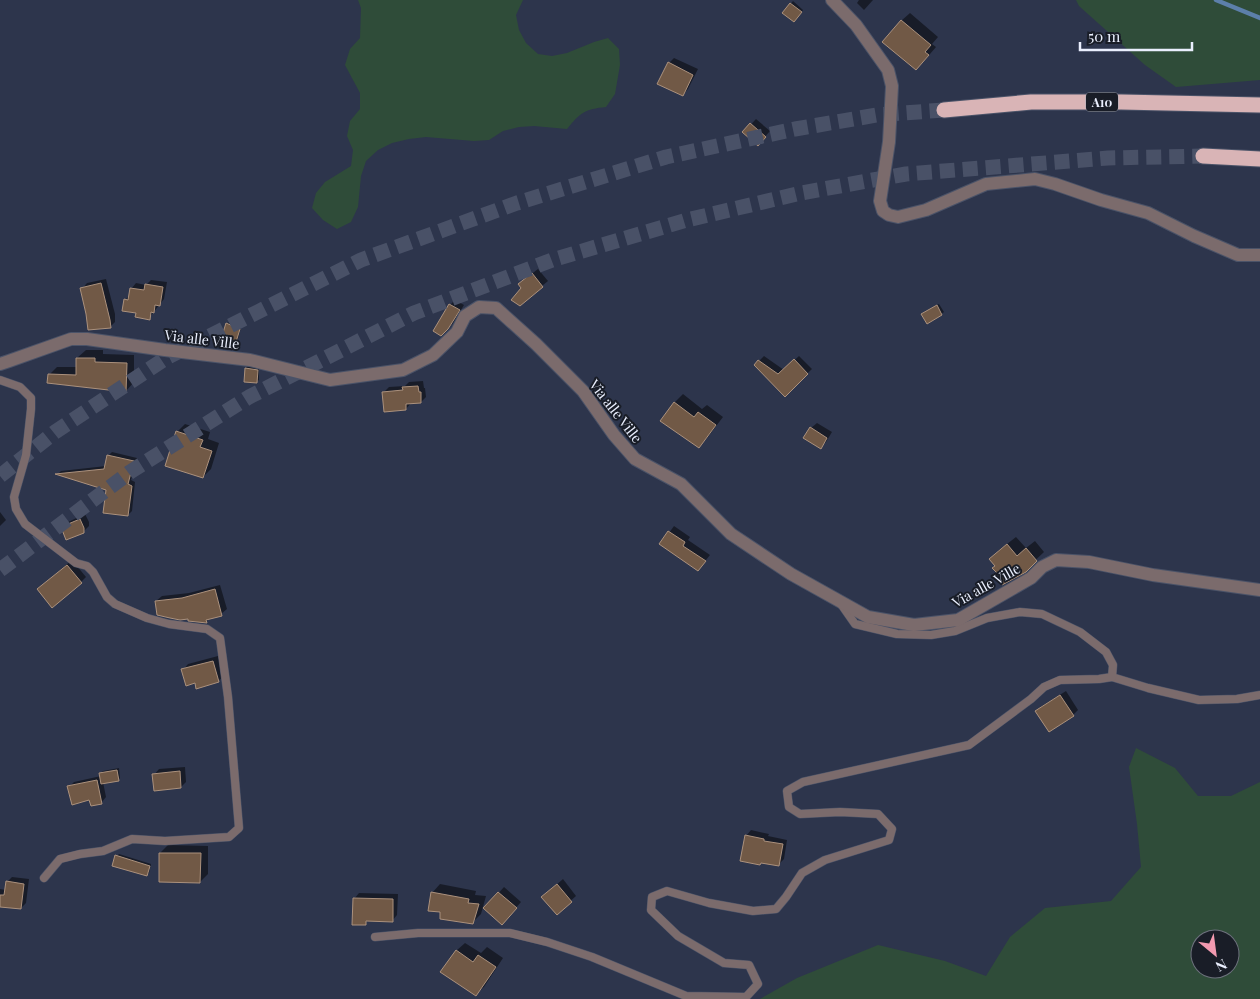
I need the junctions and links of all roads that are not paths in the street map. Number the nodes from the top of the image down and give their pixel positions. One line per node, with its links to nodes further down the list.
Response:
1 (832, 0): 6 (street)
2 (1260, 105): 3 (highway, A10)
3 (944, 110)
4 (1204, 156): 5 (highway)
5 (1260, 159)
6 (1260, 255)
7 (0, 364): 10 (street, Via alle Ville)
8 (0, 380): 13 (lane)
9 (1260, 590): 10 (street, Via alle Ville)
10 (838, 600): 11 (lane)
11 (1112, 676): 12 (lane); 14 (lane)
12 (1260, 695)
13 (44, 878)
14 (375, 937)

